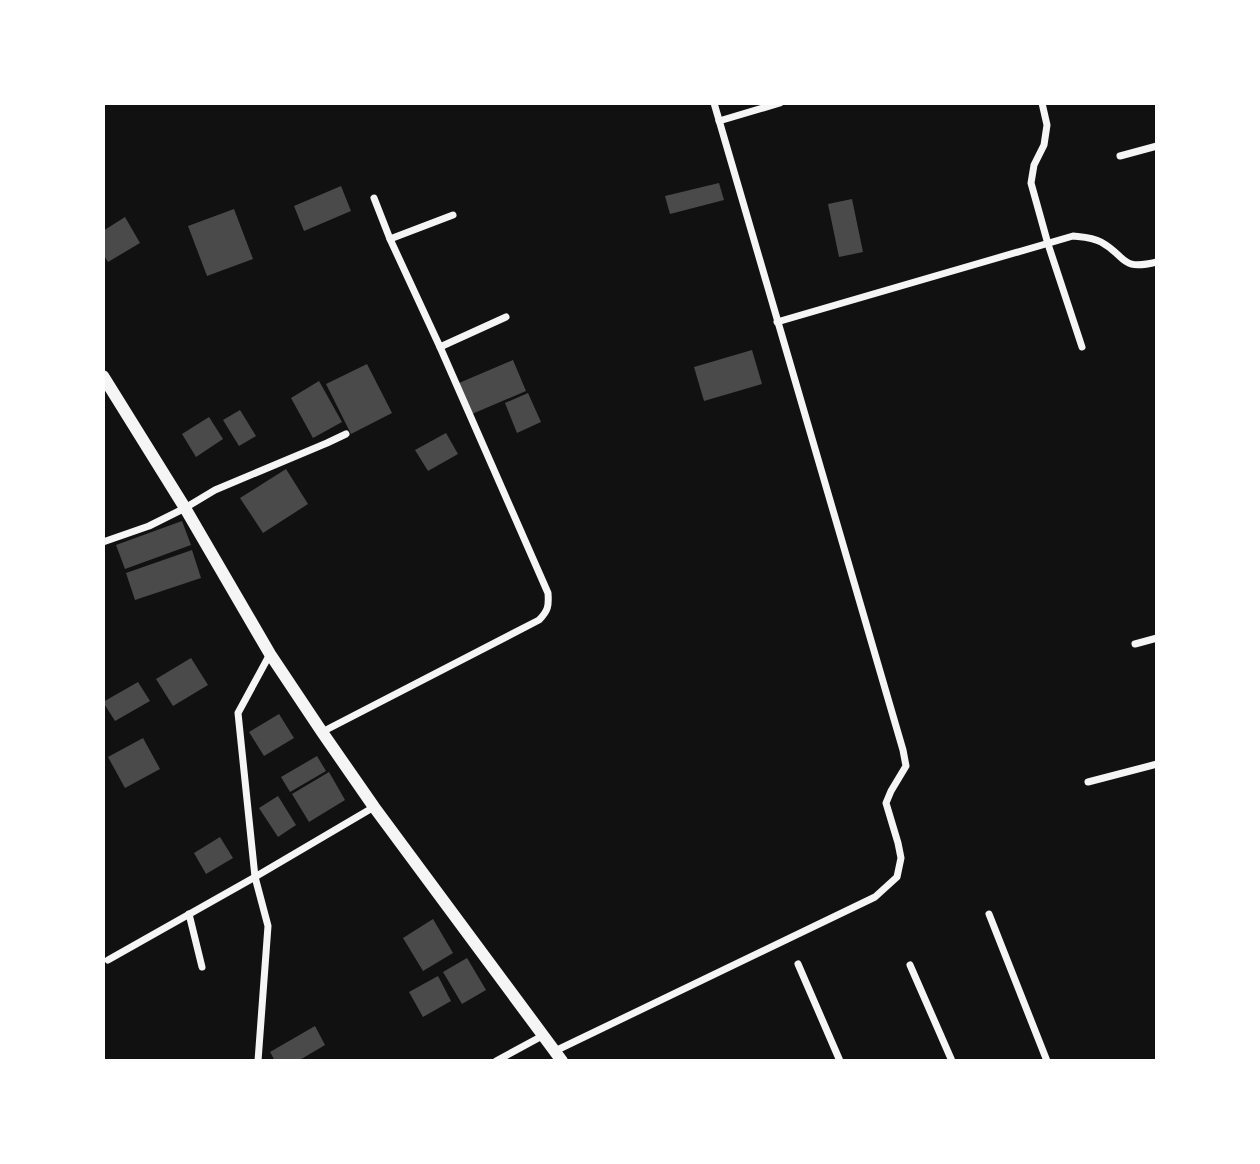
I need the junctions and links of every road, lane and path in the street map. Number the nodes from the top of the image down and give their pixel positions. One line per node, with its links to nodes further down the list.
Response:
1 (714, 103): 4 (street)
2 (780, 103): 4 (street)
3 (1042, 103): 10 (street)
4 (719, 121): 13 (street)
5 (1157, 146): 6 (street)
6 (1120, 156)
7 (374, 198): 9 (street)
8 (453, 215): 9 (street)
9 (390, 239): 15 (street)
10 (1048, 244): 11 (street); 13 (street); 14 (street)
11 (1157, 262)
12 (506, 317): 15 (street)
13 (777, 322): 35 (street)
14 (1082, 346)
15 (440, 347): 23 (street)
16 (103, 376): 18 (street)
17 (345, 434): 18 (street)
18 (185, 508): 19 (street); 22 (street)
19 (103, 542)
20 (1157, 638): 21 (street)
21 (1135, 644)
22 (270, 654): 23 (street); 27 (street)
23 (322, 732): 26 (street)
24 (1157, 764): 25 (street)
25 (1088, 782)
26 (374, 807): 27 (street); 34 (street)
27 (255, 877): 28 (street); 36 (street)
28 (190, 914): 30 (street); 33 (street)
29 (989, 914): 40 (street)
30 (108, 960)
31 (797, 964): 38 (street)
32 (910, 965): 39 (street)
33 (202, 967)
34 (544, 1035): 35 (street); 37 (street)
35 (559, 1056)
36 (258, 1061)
37 (496, 1061)
38 (840, 1061)
39 (951, 1061)
40 (1047, 1061)

